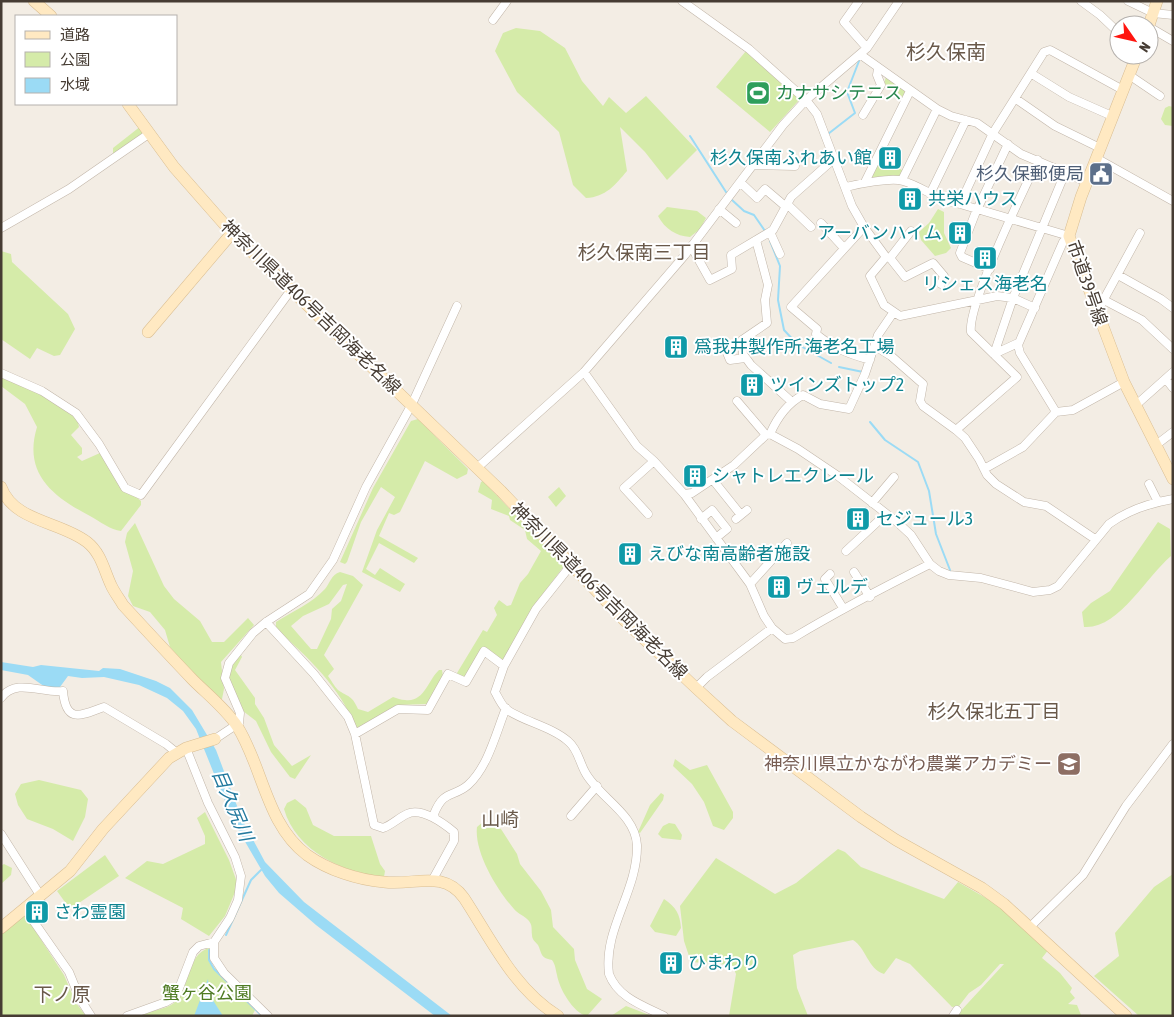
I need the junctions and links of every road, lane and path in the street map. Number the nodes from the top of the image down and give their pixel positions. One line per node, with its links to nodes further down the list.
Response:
1 (34, 1): 10 (street)
2 (507, 1): 12 (street)
3 (682, 1): 26 (street)
4 (859, 1): 16 (street)
5 (899, 1): 16 (street)
6 (1081, 1): 13 (street)
7 (1128, 1): 9 (street)
8 (1157, 1): 9 (street)
9 (1153, 13): 11 (street)
10 (50, 15)
11 (1173, 15)
12 (493, 20)
13 (1109, 24)
14 (1159, 32): 15 (street)
15 (1173, 41)
16 (867, 48): 17 (street)
17 (860, 55): 19 (street); 26 (street)
18 (1133, 65): 21 (street, 市道39号線)
19 (878, 69): 23 (street); 29 (street)
20 (1032, 74): 22 (street); 25 (street); 30 (street)
21 (1129, 75): 22 (street, 市道39号線); 24 (street)
22 (1123, 90): 30 (street, 市道39号線)
23 (910, 91): 28 (street); 43 (street)
24 (1160, 96)
25 (1016, 99): 32 (street); 35 (street)
26 (806, 100): 36 (street); 38 (street)
27 (129, 105): 33 (street, 神奈川県道406号吉岡海老名線)
28 (937, 109): 31 (street); 41 (street)
29 (863, 115)
30 (1112, 116): 35 (street, 市道39号線)
31 (966, 120): 32 (street); 46 (street)
32 (993, 133): 34 (street); 48 (street)
33 (150, 134): 57 (street); 61 (street, 神奈川県道406号吉岡海老名線)
34 (1008, 144): 37 (street); 51 (street)
35 (1098, 153): 44 (street, 市道39号線); 47 (street)
36 (835, 158): 45 (street); 49 (street)
37 (1038, 160): 40 (street); 52 (street)
38 (753, 165): 39 (street); 42 (street)
39 (795, 166)
40 (1065, 172): 44 (street); 58 (street)
41 (902, 180): 43 (street); 46 (street)
42 (740, 182): 49 (street); 50 (street)
43 (865, 182): 45 (street)
44 (1087, 182): 63 (street, 市道39号線)
45 (846, 187): 56 (street)
46 (930, 194): 48 (street)
47 (1173, 201)
48 (960, 204): 51 (street)
49 (786, 205): 55 (street); 60 (street)
50 (719, 210): 54 (street); 65 (street)
51 (978, 210): 52 (street); 69 (street)
52 (1010, 220): 58 (street); 69 (street)
53 (821, 222): 66 (street)
54 (736, 223)
55 (811, 227)
56 (864, 227): 66 (street); 68 (street)
57 (1, 228)
58 (1042, 228): 63 (street); 73 (street)
59 (911, 231): 68 (street)
60 (770, 232): 64 (street); 67 (street)
61 (232, 233): 72 (street, 神奈川県道406号吉岡海老名線); 81 (street)
62 (1140, 233): 70 (street)
63 (1069, 236): 77 (street); 79 (street, 市道39号線)
64 (756, 240): 65 (street); 87 (street)
65 (691, 246): 89 (street)
66 (843, 248): 88 (street)
67 (780, 254)
68 (888, 258): 71 (street); 80 (street)
69 (990, 269): 74 (street)
70 (1118, 275): 75 (street); 78 (street)
71 (941, 284)
72 (291, 290): 91 (street); 97 (street, 神奈川県道406号吉岡海老名線)
73 (1013, 298): 74 (street); 77 (street); 86 (street)
74 (978, 300): 80 (street); 86 (street)
75 (1104, 300): 79 (street); 85 (street)
76 (457, 306): 97 (street)
77 (1035, 308): 83 (street)
78 (1173, 308)
79 (1097, 312): 93 (street, 市道39号線)
80 (893, 313): 84 (street)
81 (148, 332)
82 (722, 341): 87 (street)
83 (1018, 343): 86 (street); 99 (street)
84 (875, 346): 88 (street); 100 (street)
85 (1173, 349)
86 (994, 354): 100 (street)
87 (745, 358): 96 (street)
88 (870, 360): 96 (street)
89 (584, 372): 104 (street); 105 (street)
90 (1173, 372): 92 (street)
91 (1, 373)
92 (1166, 380): 94 (street); 98 (street)
93 (1124, 382): 98 (street, 市道39号線); 99 (street)
94 (1173, 388)
95 (738, 401): 102 (street)
96 (792, 402): 102 (street)
97 (412, 404): 105 (street, 神奈川県道406号吉岡海老名線); 131 (street)
98 (1136, 405): 103 (street, 市道39号線)
99 (1056, 412): 106 (street)
100 (956, 430): 106 (street)
101 (1173, 432): 103 (street)
102 (768, 435): 109 (street); 115 (street)
103 (1156, 445): 108 (street, 市道39号線)
104 (654, 461): 112 (street); 116 (street)
105 (477, 468): 125 (street, 神奈川県道406号吉岡海老名線)
106 (984, 469): 121 (street)
107 (894, 477): 115 (street)
108 (1173, 479)
109 (713, 480): 112 (street); 117 (street)
110 (1148, 484): 114 (street)
111 (1, 487): 137 (street)
112 (684, 494): 119 (street)
113 (1173, 499): 114 (street)
114 (1158, 502): 121 (street)
115 (872, 503): 118 (street)
116 (648, 514)
117 (741, 514)
118 (886, 514): 123 (street); 124 (street)
119 (701, 519): 120 (street); 120 (street)
120 (716, 538): 128 (street)
121 (1095, 539): 124 (street)
122 (787, 543): 128 (street)
123 (846, 551)
124 (930, 564): 129 (street)
125 (571, 565): 133 (street); 134 (street, 神奈川県道406号吉岡海老名線)
126 (854, 572): 129 (street)
127 (830, 574): 130 (street)
128 (750, 584): 132 (street)
129 (870, 597): 130 (street)
130 (843, 608): 132 (street)
131 (266, 622): 137 (street); 138 (street)
132 (772, 628): 134 (street)
133 (504, 666): 136 (street); 138 (street)
134 (696, 688): 149 (street, 神奈川県道406号吉岡海老名線)
135 (1, 698): 141 (street)
136 (506, 708): 142 (street); 144 (street)
137 (237, 726): 139 (street); 146 (street)
138 (354, 734): 144 (street)
139 (215, 739): 141 (street)
140 (1173, 744): 149 (street)
141 (185, 749): 147 (street); 151 (street)
142 (597, 786): 143 (street); 156 (street)
143 (571, 816)
144 (435, 818): 146 (street)
145 (1, 834): 147 (street)
146 (433, 879): 155 (street)
147 (40, 895): 148 (street)
148 (25, 909): 150 (street); 152 (street)
149 (1030, 927): 157 (street, 神奈川県道406号吉岡海老名線)
150 (1, 928)
151 (214, 942): 153 (street); 154 (street)
152 (91, 1016)
153 (127, 1016)
154 (268, 1016)
155 (558, 1016)
156 (664, 1016)
157 (1126, 1016)

